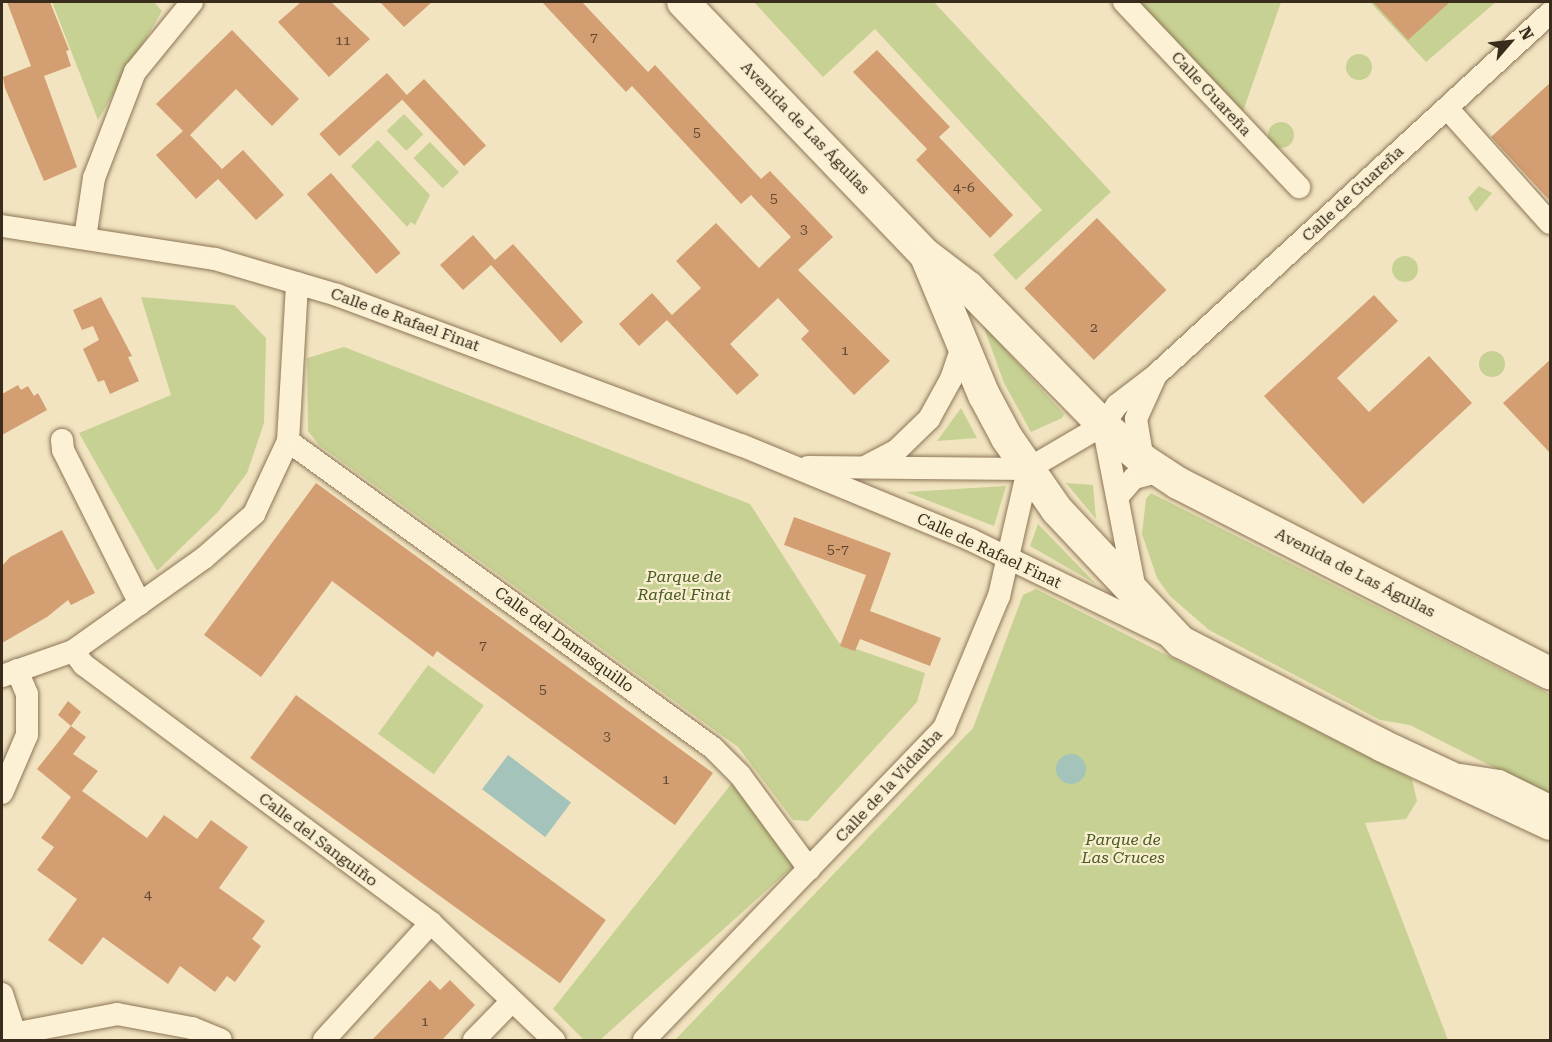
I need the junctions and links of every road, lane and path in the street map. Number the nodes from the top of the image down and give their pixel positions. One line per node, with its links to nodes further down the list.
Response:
1 (192, 2): 9 (street)
2 (683, 2): 10 (street, Avenida de Las Águilas)
3 (1124, 2): 6 (street, Calle Guareña)
4 (1551, 13): 5 (street, Calle de Guareña)
5 (1447, 108): 7 (street); 13 (street, Calle de Guareña)
6 (1299, 187)
7 (1551, 223)
8 (2, 226): 9 (street, Calle de Rafael Finat)
9 (85, 238): 11 (street, Calle de Rafael Finat)
10 (926, 255): 12 (street, Avenida de Las Águilas); 14 (street, Avenida de Las Águilas)
11 (297, 283): 16 (street); 18 (street, Calle de Rafael Finat)
12 (963, 344): 19 (street, Calle de Rafael Finat); 20 (street, Avenida de Las Águilas)
13 (1156, 375): 14 (street, Calle de Guareña); 17 (street, Calle de Guareña)
14 (1103, 424): 17 (street, Avenida de Las Águilas); 20 (street); 21 (street)
15 (62, 440): 24 (street)
16 (288, 441): 24 (street); 33 (street, Calle del Damasquillo)
17 (1152, 465): 21 (street); 28 (street, Avenida de Las Águilas)
18 (793, 466): 19 (street, Calle de Rafael Finat); 22 (street, Calle de Rafael Finat)
19 (859, 469): 20 (street, Calle de Rafael Finat)
20 (1028, 469): 22 (street, Calle de la Vidauba); 23 (street, Avenida de Las Águilas)
21 (1119, 495): 23 (street)
22 (1006, 559): 25 (street, Calle de Rafael Finat); 33 (street, Calle de la Vidauba)
23 (1137, 599): 25 (street, Avenida de Las Águilas)
24 (140, 604): 26 (street)
25 (1181, 642): 29 (street, Avenida de Las Águilas)
26 (73, 651): 27 (street); 34 (street, Calle del Sanguiño)
27 (9, 673): 30 (street)
28 (1551, 673)
29 (1448, 774): 31 (street, Avenida de Las Águilas); 32 (street, Avenida de Las Águilas)
30 (2, 793)
31 (1551, 806)
32 (1551, 824)
33 (810, 869): 42 (street, Calle de la Vidauba)
34 (430, 923): 36 (street, Calle del Sanguiño); 39 (street)
35 (2, 994): 37 (street)
36 (512, 1001): 40 (street); 41 (street, Calle del Sanguiño)
37 (12, 1037): 38 (street)
38 (221, 1041)
39 (324, 1041)
40 (474, 1041)
41 (554, 1041)
42 (644, 1041)

